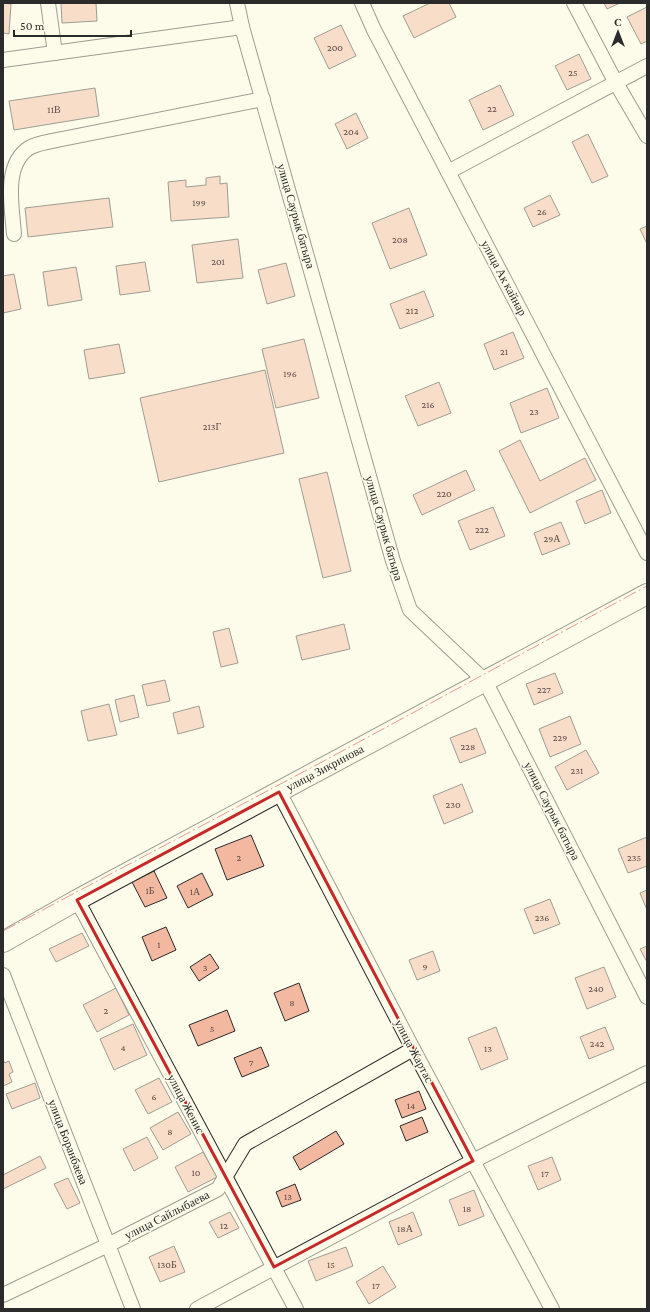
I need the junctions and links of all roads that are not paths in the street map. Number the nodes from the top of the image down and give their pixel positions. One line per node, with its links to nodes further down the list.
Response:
1 (48, 3): 6 (street)
2 (237, 3): 5 (street, улица Саурык батыра)
3 (362, 3): 12 (street, улица Ак кайнар)
4 (574, 3): 9 (street)
5 (242, 27): 6 (street); 10 (street, улица Саурык батыра)
6 (55, 53): 7 (street)
7 (3, 60)
8 (647, 66): 9 (street)
9 (616, 83): 11 (street); 12 (street)
10 (263, 99): 13 (street); 16 (street, улица Саурык батыра)
11 (647, 136)
12 (448, 172): 14 (street, улица Ак кайнар)
13 (14, 234)
14 (647, 553)
15 (647, 594): 16 (street, улица Зикринова)
16 (485, 681): 17 (street, улица Зикринова); 21 (street, улица Саурык батыра)
17 (279, 792): 18 (street, улица Зикринова); 22 (street, улица Жартас)
18 (77, 900): 19 (street, улица Зикринова); 25 (street, улица Женис)
19 (3, 942)
20 (3, 975): 26 (street, улица Боранбаева)
21 (647, 997)
22 (413, 1049): 24 (street, улица Жартас); 25 (street, улица Сайлыбаева)
23 (647, 1073): 24 (street)
24 (473, 1161): 27 (street); 32 (street, улица Жартас)
25 (225, 1177): 26 (street, улица Сайлыбаева); 27 (street, улица Женис)
26 (108, 1245): 28 (street, улица Сайлыбаева); 29 (street, улица Боранбаева)
27 (274, 1267): 30 (street); 31 (street, улица Женис)
28 (3, 1295)
29 (133, 1309)
30 (197, 1309)
31 (296, 1309)
32 (552, 1309)

